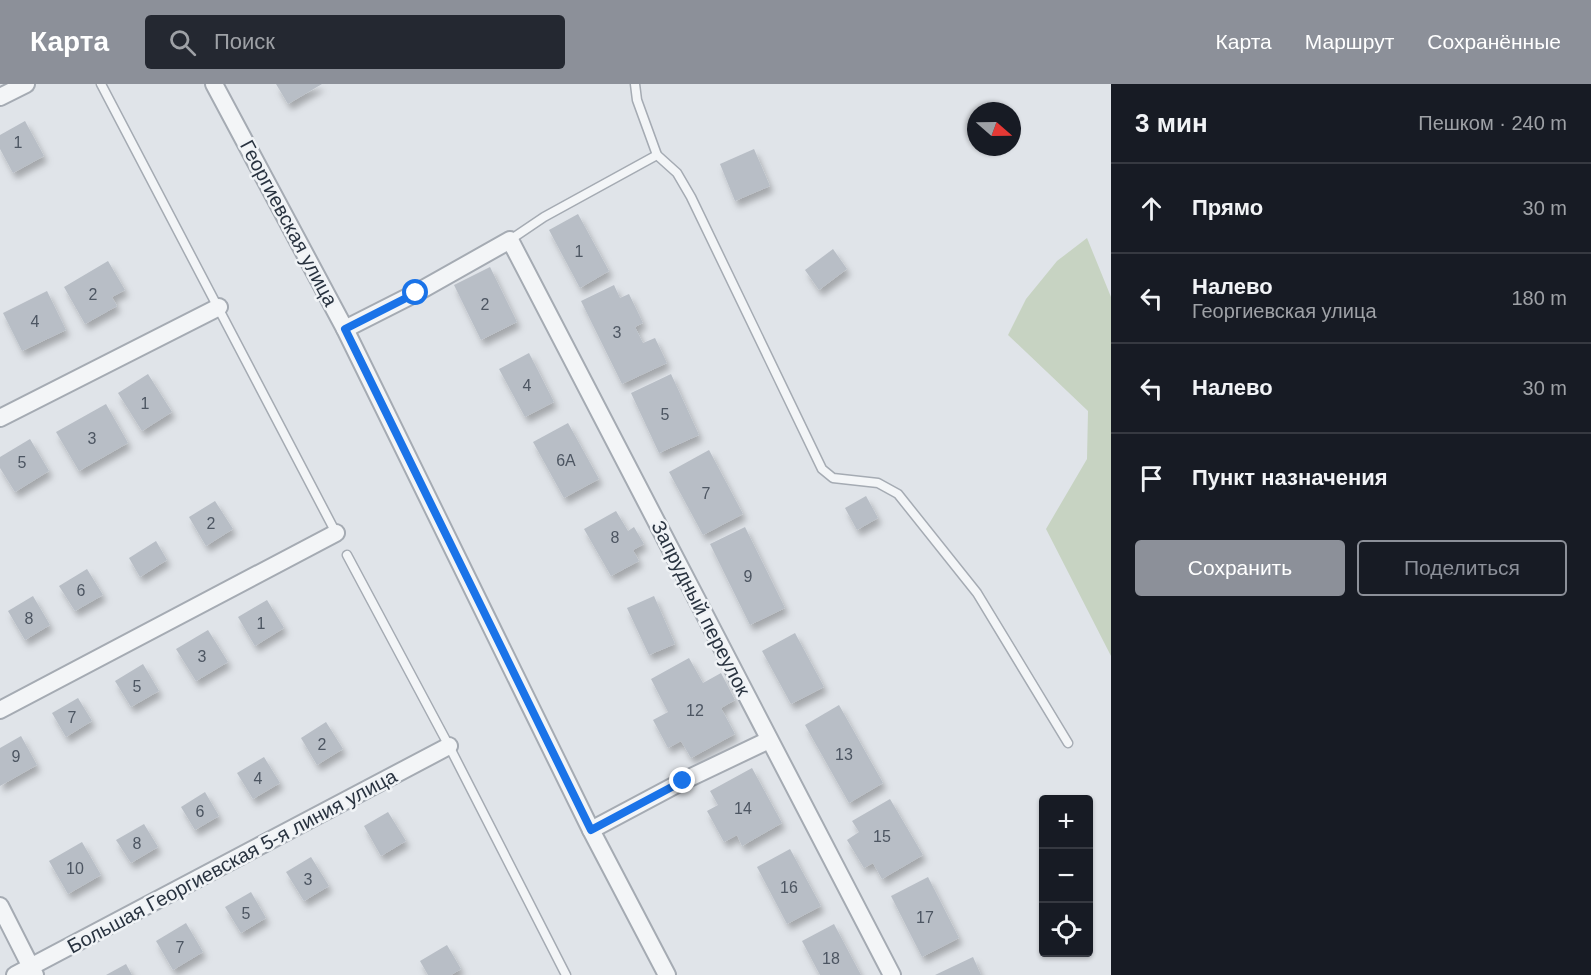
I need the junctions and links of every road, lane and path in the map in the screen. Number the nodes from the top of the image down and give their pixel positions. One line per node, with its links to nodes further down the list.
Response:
1 (26, 84): 5 (street)
2 (101, 84): 8 (lane)
3 (214, 84): 9 (street, Георгиевская улица)
4 (635, 84): 6 (lane)
5 (0, 97)
6 (657, 155): 7 (lane); 15 (lane)
7 (510, 240): 9 (street); 14 (street, Запрудный переулок)
8 (219, 307): 10 (street); 11 (lane)
9 (345, 329): 17 (street, Георгиевская улица)
10 (0, 418)
11 (336, 533): 13 (street)
12 (347, 555): 16 (lane)
13 (0, 710)
14 (769, 740): 17 (street); 23 (street, Запрудный переулок)
15 (1068, 743)
16 (449, 746): 19 (street, Большая Георгиевская 5-я линия улица); 21 (lane)
17 (591, 830): 22 (street, Георгиевская улица)
18 (0, 906): 19 (street)
19 (33, 971): 20 (street, Большая Георгиевская 5-я линия улица)
20 (15, 975)
21 (566, 975)
22 (667, 975)
23 (892, 975)

